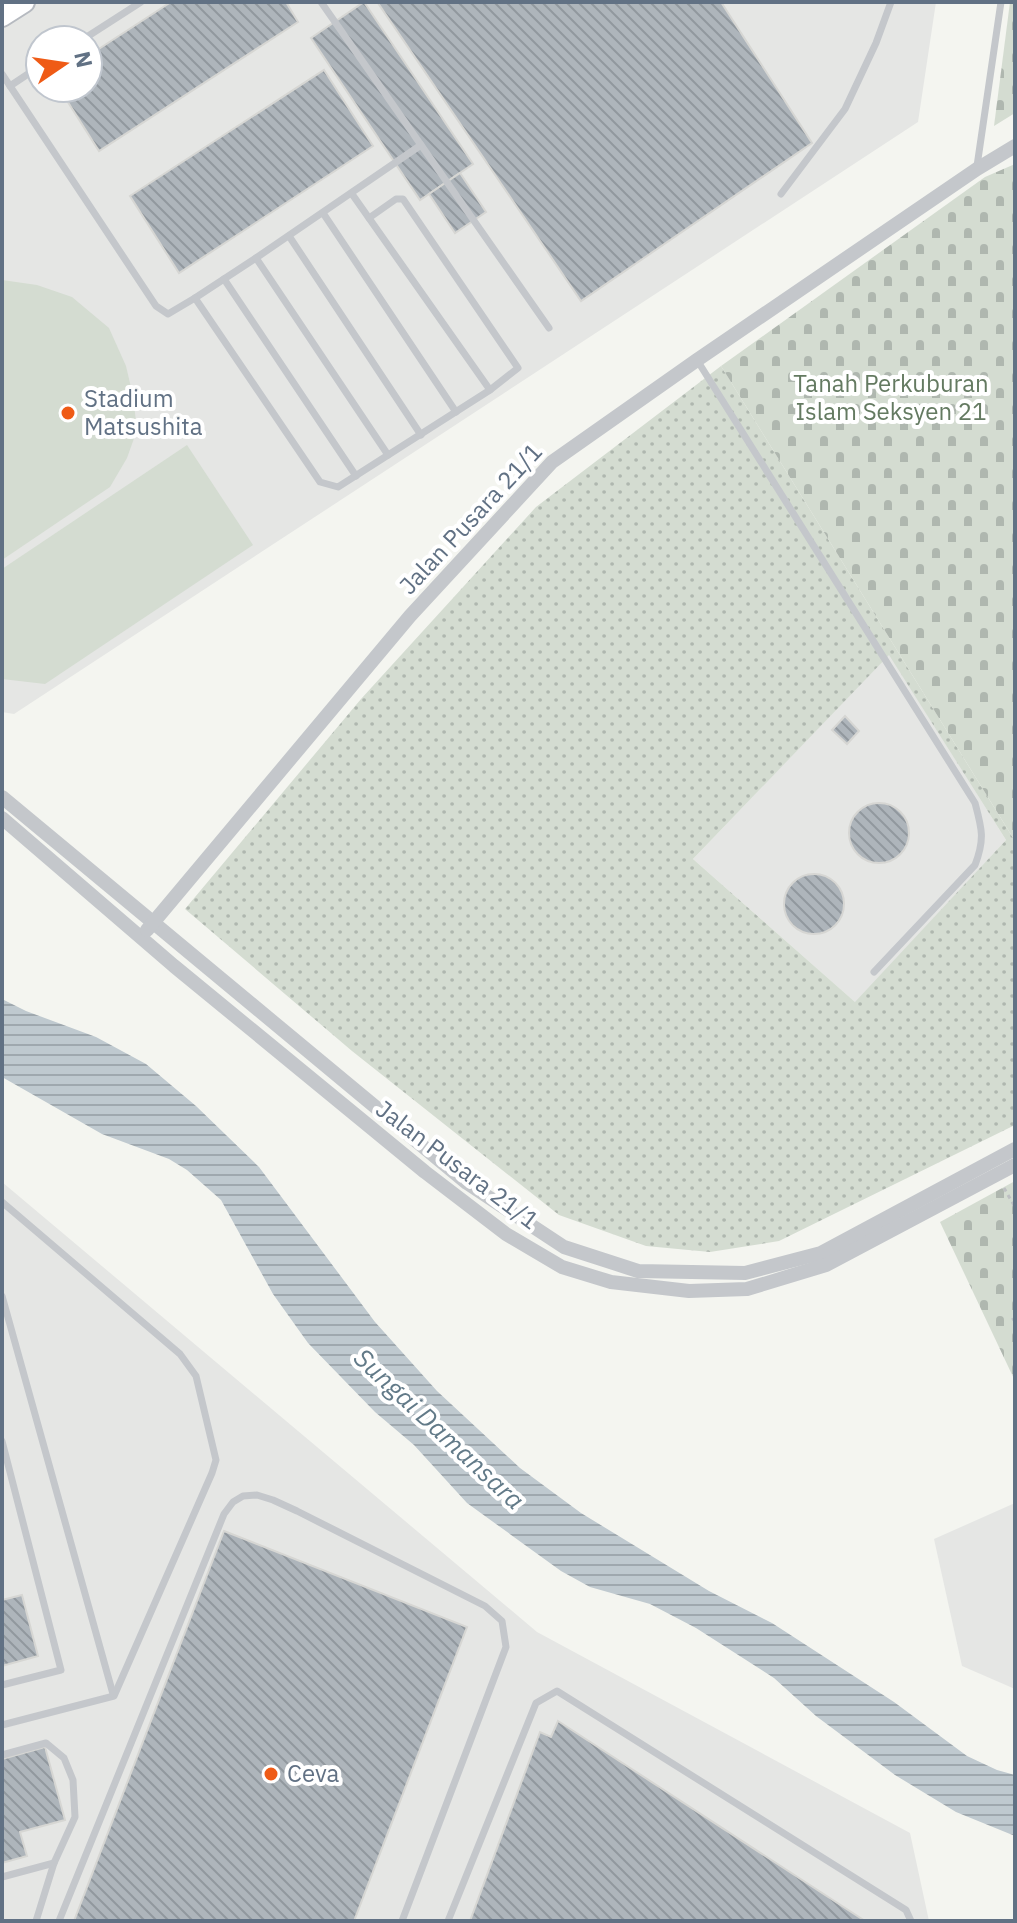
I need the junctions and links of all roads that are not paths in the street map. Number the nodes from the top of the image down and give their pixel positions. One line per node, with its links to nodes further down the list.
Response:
1 (24, 2): 6 (main road)
2 (141, 2): 7 (lane)
3 (321, 2): 11 (lane)
4 (891, 2): 15 (lane)
5 (1001, 2): 13 (lane)
6 (2, 16)
7 (104, 26)
8 (2, 74): 10 (lane)
9 (24, 77): 10 (lane)
10 (10, 86): 21 (lane)
11 (421, 145): 14 (lane); 22 (lane)
12 (1015, 146): 13 (street, Jalan Pusara 21/1)
13 (977, 169): 23 (street, Jalan Pusara 21/1)
14 (352, 194): 16 (lane); 17 (lane)
15 (781, 194)
16 (323, 213): 18 (lane); 25 (lane)
17 (369, 218): 24 (lane); 24 (lane)
18 (289, 236): 19 (lane); 26 (lane)
19 (256, 258): 20 (lane); 27 (lane)
20 (224, 279): 21 (lane); 28 (lane)
21 (195, 298): 28 (lane)
22 (549, 328)
23 (697, 360): 31 (street, Jalan Pusara 21/1); 33 (lane)
24 (490, 390): 25 (lane)
25 (456, 412): 26 (lane)
26 (421, 435): 27 (lane)
27 (388, 455): 28 (lane)
28 (356, 476)
29 (2, 797): 31 (street, Jalan Pusara 21/1)
30 (2, 818): 32 (street, Jalan Pusara 21/1)
31 (152, 923): 32 (street, Jalan Pusara 21/1); 34 (street, Jalan Pusara 21/1)
32 (141, 936): 35 (street, Jalan Pusara 21/1)
33 (874, 972)
34 (1015, 1149)
35 (1015, 1165)
36 (2, 1202): 40 (lane)
37 (2, 1296): 40 (lane)
38 (2, 1441): 39 (lane)
39 (2, 1685)
40 (114, 1696): 41 (lane)
41 (2, 1725)
42 (2, 1755): 43 (lane)
43 (54, 1863): 44 (lane); 45 (lane)
44 (2, 1877)
45 (36, 1921)
46 (59, 1921): 47 (lane)
47 (402, 1921)
48 (448, 1921): 49 (lane)
49 (911, 1921)

